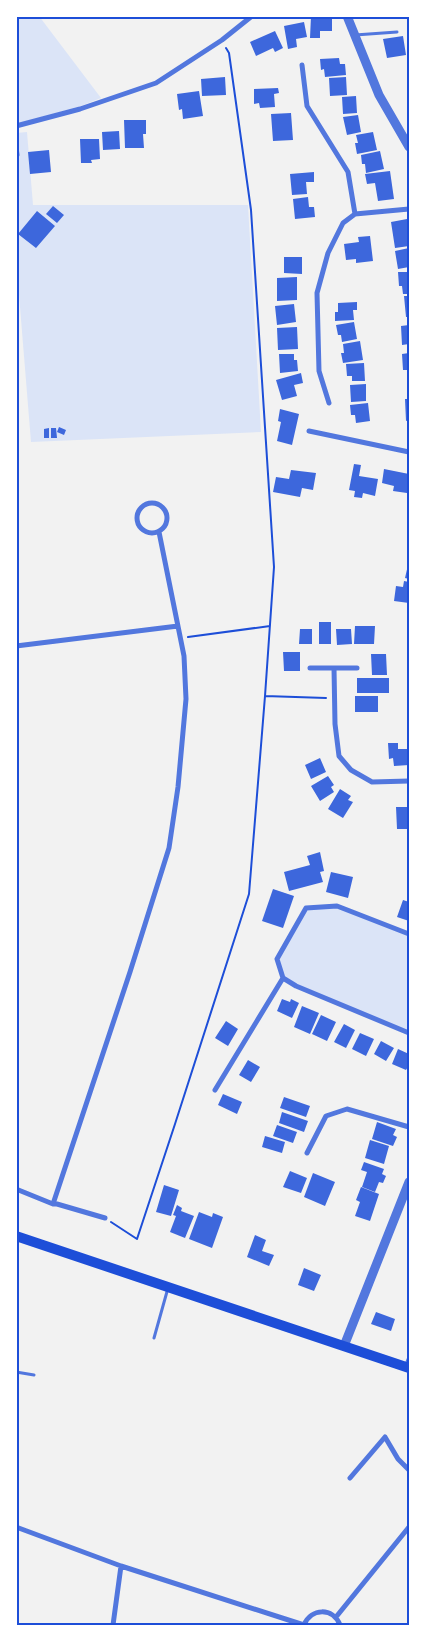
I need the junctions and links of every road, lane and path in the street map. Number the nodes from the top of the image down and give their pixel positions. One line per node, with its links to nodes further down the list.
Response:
1 (252, 16): 5 (street)
2 (347, 16): 4 (street)
3 (397, 32): 4 (lane)
4 (354, 35): 9 (street)
5 (222, 40): 7 (street); 18 (path)
6 (302, 65): 12 (street)
7 (16, 126)
8 (16, 139): 10 (lane)
9 (409, 147)
10 (18, 155)
11 (409, 209): 12 (street)
12 (355, 214): 13 (street)
13 (330, 403)
14 (309, 431): 15 (street)
15 (409, 452)
16 (159, 532): 16 (street); 17 (street)
17 (178, 626): 19 (street); 20 (street)
18 (270, 626): 19 (path); 24 (path)
19 (181, 639): 35 (street)
20 (16, 646)
21 (310, 668): 22 (street)
22 (334, 668): 23 (street); 25 (street)
23 (357, 668)
24 (265, 696): 25 (path); 36 (path)
25 (336, 699): 26 (street)
26 (409, 781)
27 (409, 934): 28 (street)
28 (284, 978): 29 (street); 30 (street)
29 (409, 1033)
30 (216, 1090)
31 (409, 1128): 32 (street)
32 (307, 1153)
33 (409, 1182): 40 (street)
34 (16, 1189): 35 (street)
35 (53, 1204): 36 (street)
36 (105, 1218)
37 (16, 1236): 38 (main road)
38 (168, 1288): 39 (lane); 40 (main road)
39 (154, 1338)
40 (344, 1346): 42 (main road)
41 (409, 1357): 42 (lane)
42 (407, 1368)
43 (16, 1372): 44 (lane)
44 (34, 1375)
45 (409, 1470): 46 (street)
46 (350, 1478)
47 (16, 1527): 49 (street)
48 (409, 1527): 50 (street)
49 (121, 1566): 51 (street); 52 (street)
50 (336, 1617): 52 (street); 53 (street)
51 (114, 1625)
52 (304, 1625)
53 (340, 1625)

